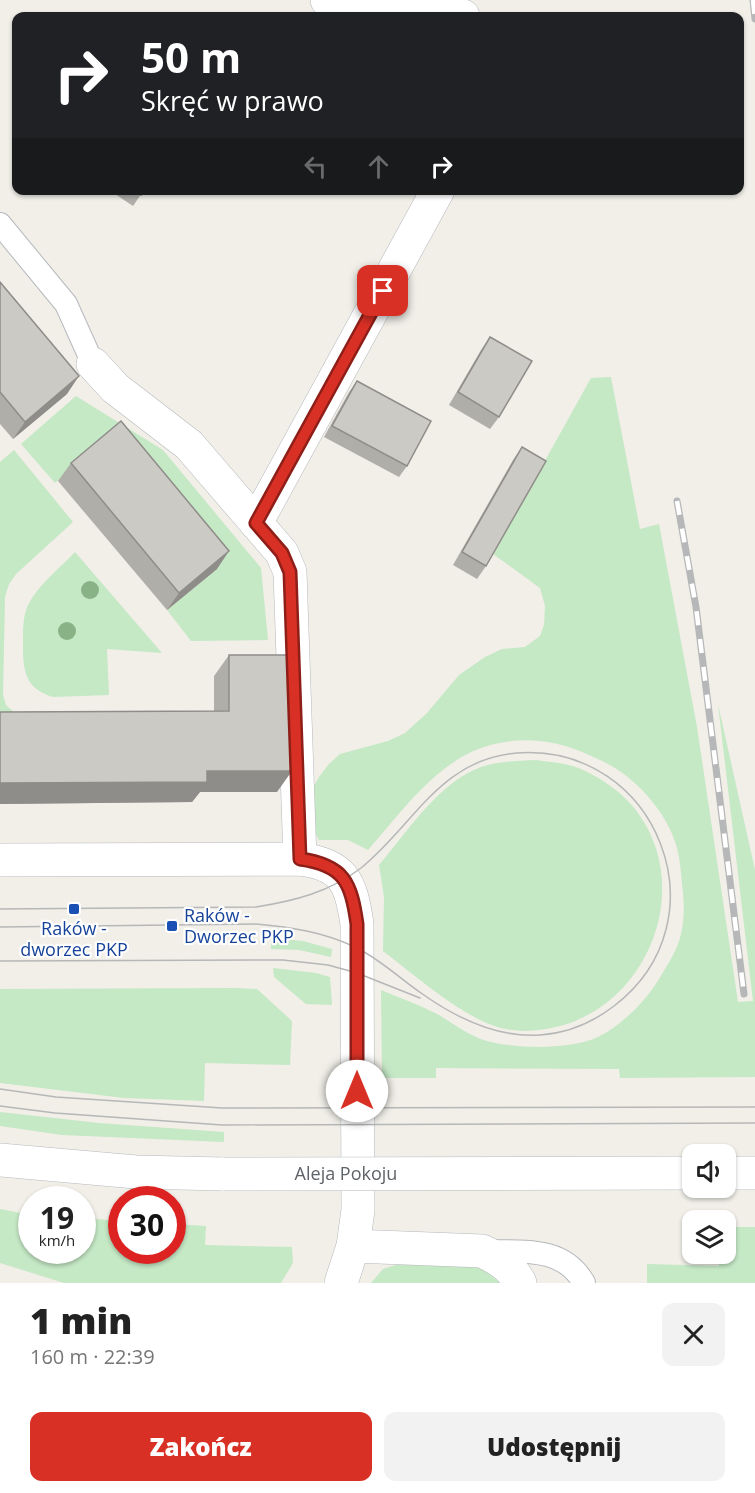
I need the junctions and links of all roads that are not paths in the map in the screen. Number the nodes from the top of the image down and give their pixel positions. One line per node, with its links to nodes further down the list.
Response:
1 (327, 0): 2 (street)
2 (452, 12)
3 (435, 195): 6 (street)
4 (0, 224): 5 (lane)
5 (93, 364): 6 (street)
6 (256, 523): 7 (street)
7 (300, 859): 8 (street); 13 (street)
8 (0, 860)
9 (0, 1161): 10 (street, Aleja Pokoju, bridge)
10 (682, 1173)
11 (736, 1173): 12 (street)
12 (755, 1173)
13 (353, 1246): 14 (street); 15 (street)
14 (482, 1251): 16 (street); 17 (lane)
15 (341, 1283)
16 (520, 1283)
17 (584, 1283)

